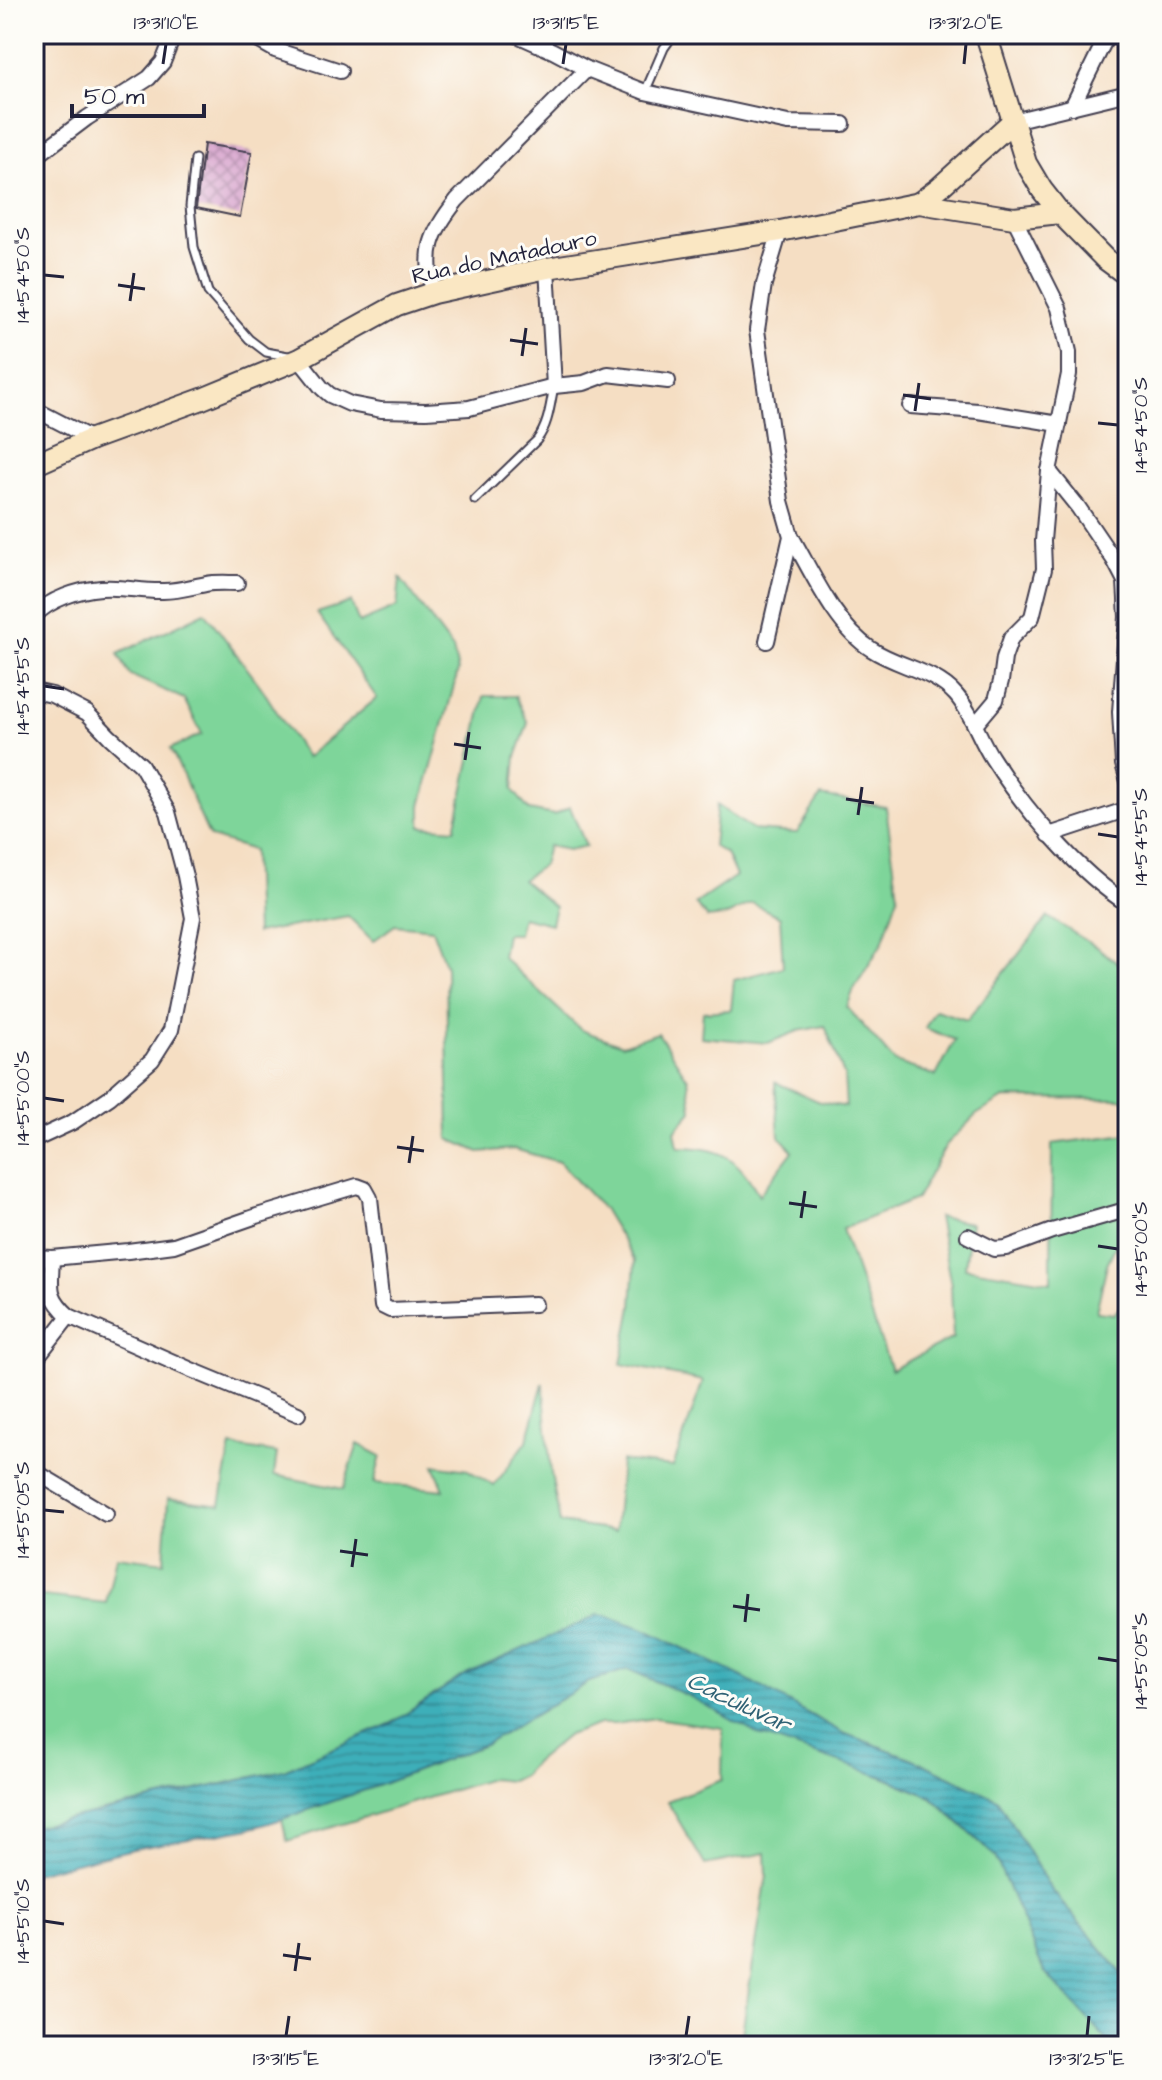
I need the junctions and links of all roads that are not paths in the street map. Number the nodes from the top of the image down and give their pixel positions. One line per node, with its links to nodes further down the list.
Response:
1 (174, 34): 14 (street)
2 (247, 34): 8 (street)
3 (515, 34): 7 (street)
4 (674, 34): 9 (lane)
5 (986, 34): 12 (street)
6 (1108, 34): 11 (street)
7 (587, 69): 9 (street); 22 (street)
8 (340, 71)
9 (645, 92): 13 (street)
10 (1128, 93): 11 (street)
11 (1072, 107): 12 (street)
12 (1013, 121): 16 (street); 17 (street)
13 (843, 124)
14 (34, 158)
15 (195, 159): 23 (lane)
16 (919, 203): 18 (street); 19 (street, Rua do Matadouro)
17 (1060, 213): 18 (street); 21 (street)
18 (1014, 218): 28 (street)
19 (780, 231): 20 (street, Rua do Matadouro); 33 (street)
20 (547, 268): 22 (street, Rua do Matadouro); 25 (street)
21 (1128, 276)
22 (433, 293): 23 (street, Rua do Matadouro)
23 (299, 359): 25 (street); 29 (street, Rua do Matadouro)
24 (668, 381): 25 (street)
25 (554, 386): 32 (lane)
26 (910, 406): 28 (street)
27 (34, 409): 29 (street)
28 (1059, 424): 31 (street)
29 (92, 439): 30 (street, Rua do Matadouro)
30 (34, 465)
31 (1049, 471): 38 (street); 39 (street)
32 (475, 500)
33 (791, 536): 36 (street); 38 (street)
34 (237, 583): 35 (street)
35 (34, 616)
36 (767, 641)
37 (34, 691): 43 (street)
38 (975, 725): 41 (street)
39 (1128, 781)
40 (1128, 809): 41 (street)
41 (1049, 835): 42 (street)
42 (1128, 904)
43 (34, 1140)
44 (1126, 1212): 45 (street)
45 (968, 1236)
46 (34, 1257): 47 (street)
47 (52, 1258): 48 (street); 49 (street)
48 (535, 1304)
49 (69, 1316): 50 (street); 51 (street)
50 (34, 1361)
51 (298, 1414)
52 (34, 1471): 53 (street)
53 (106, 1514)

